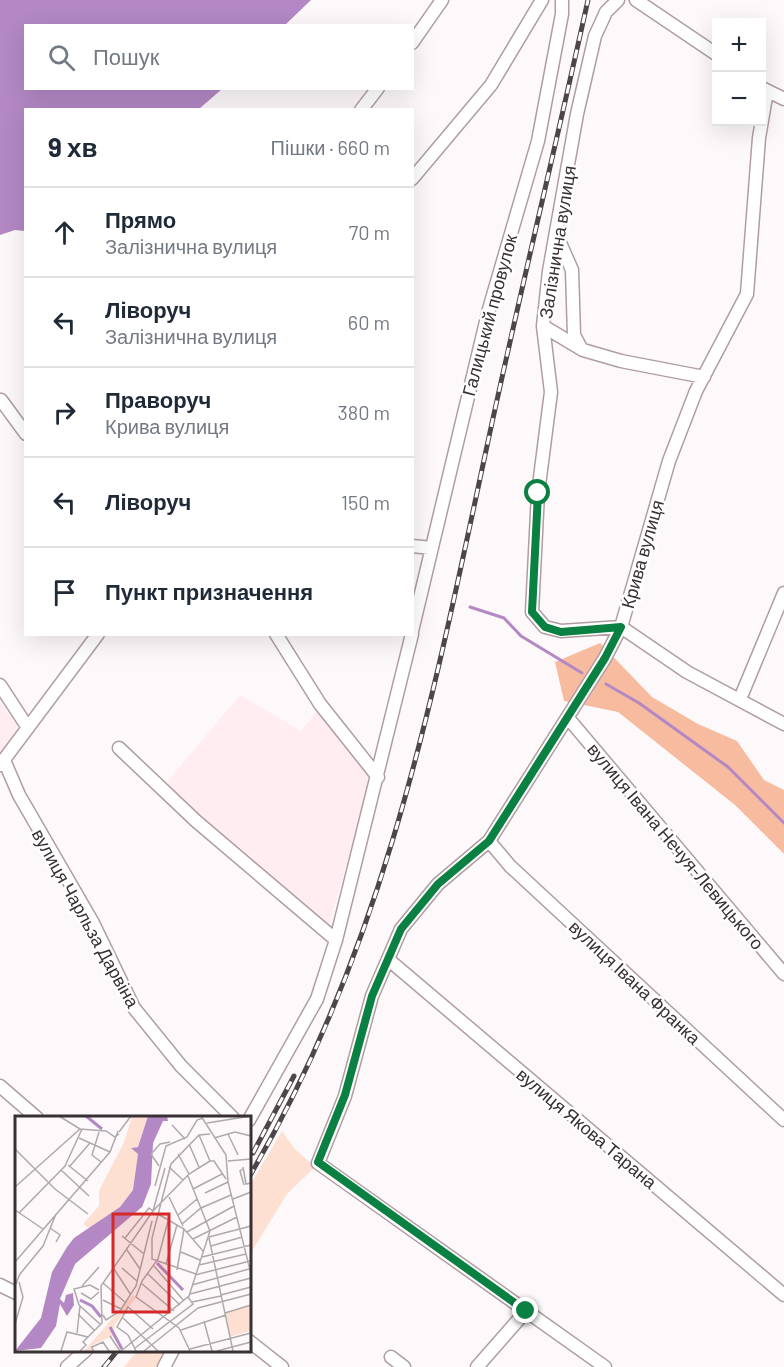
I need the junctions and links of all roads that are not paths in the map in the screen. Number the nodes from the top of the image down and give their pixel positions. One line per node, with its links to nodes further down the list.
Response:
1 (442, 0): 6 (street)
2 (542, 0): 13 (street)
3 (562, 0): 21 (street, Галицький провулок)
4 (618, 0): 14 (street, Залізнична вулиця)
5 (636, 0): 7 (street)
6 (414, 41)
7 (712, 51)
8 (376, 90): 11 (street)
9 (766, 91): 10 (street)
10 (784, 99)
11 (363, 108)
12 (760, 126): 17 (street, Крива вулиця)
13 (414, 177)
14 (556, 236): 15 (street, Залізнична вулиця); 16 (street)
15 (543, 326): 16 (street); 24 (street, Залізнична вулиця)
16 (581, 349): 17 (street)
17 (704, 377): 24 (street, Крива вулиця)
18 (1, 400): 19 (street)
19 (24, 431)
20 (414, 546): 21 (street)
21 (432, 548): 23 (street, Галицький провулок)
22 (784, 593): 29 (street)
23 (414, 624)
24 (621, 627): 29 (street); 30 (street, Крива вулиця)
25 (97, 636): 32 (street)
26 (277, 636): 35 (street)
27 (411, 636): 35 (street, Галицький провулок)
28 (0, 684): 32 (street)
29 (740, 699): 31 (street)
30 (568, 718): 36 (street, Крива вулиця); 39 (street, вулиця Івана Нечуя-Левицького)
31 (784, 724)
32 (28, 728): 34 (street)
33 (119, 748): 37 (street)
34 (2, 763): 42 (street, вулиця Чарльза Дарвіна)
35 (378, 777): 37 (street, Галицький провулок)
36 (489, 841): 38 (street, Крива вулиця); 44 (street, вулиця Івана Франка)
37 (336, 940): 43 (street, Галицький провулок)
38 (389, 960): 47 (street, вулиця Якова Тарана); 48 (street, Крива вулиця)
39 (784, 974)
40 (0, 1086): 41 (street)
41 (35, 1116)
42 (231, 1116)
43 (250, 1118)
44 (784, 1119)
45 (0, 1285): 46 (street)
46 (15, 1292)
47 (784, 1295)
48 (526, 1311): 57 (street); 58 (street)
49 (250, 1342): 55 (street)
50 (84, 1352): 53 (street)
51 (171, 1352): 54 (street)
52 (392, 1357): 56 (street)
53 (68, 1367)
54 (164, 1367)
55 (282, 1367)
56 (404, 1367)
57 (477, 1367)
58 (605, 1367)

